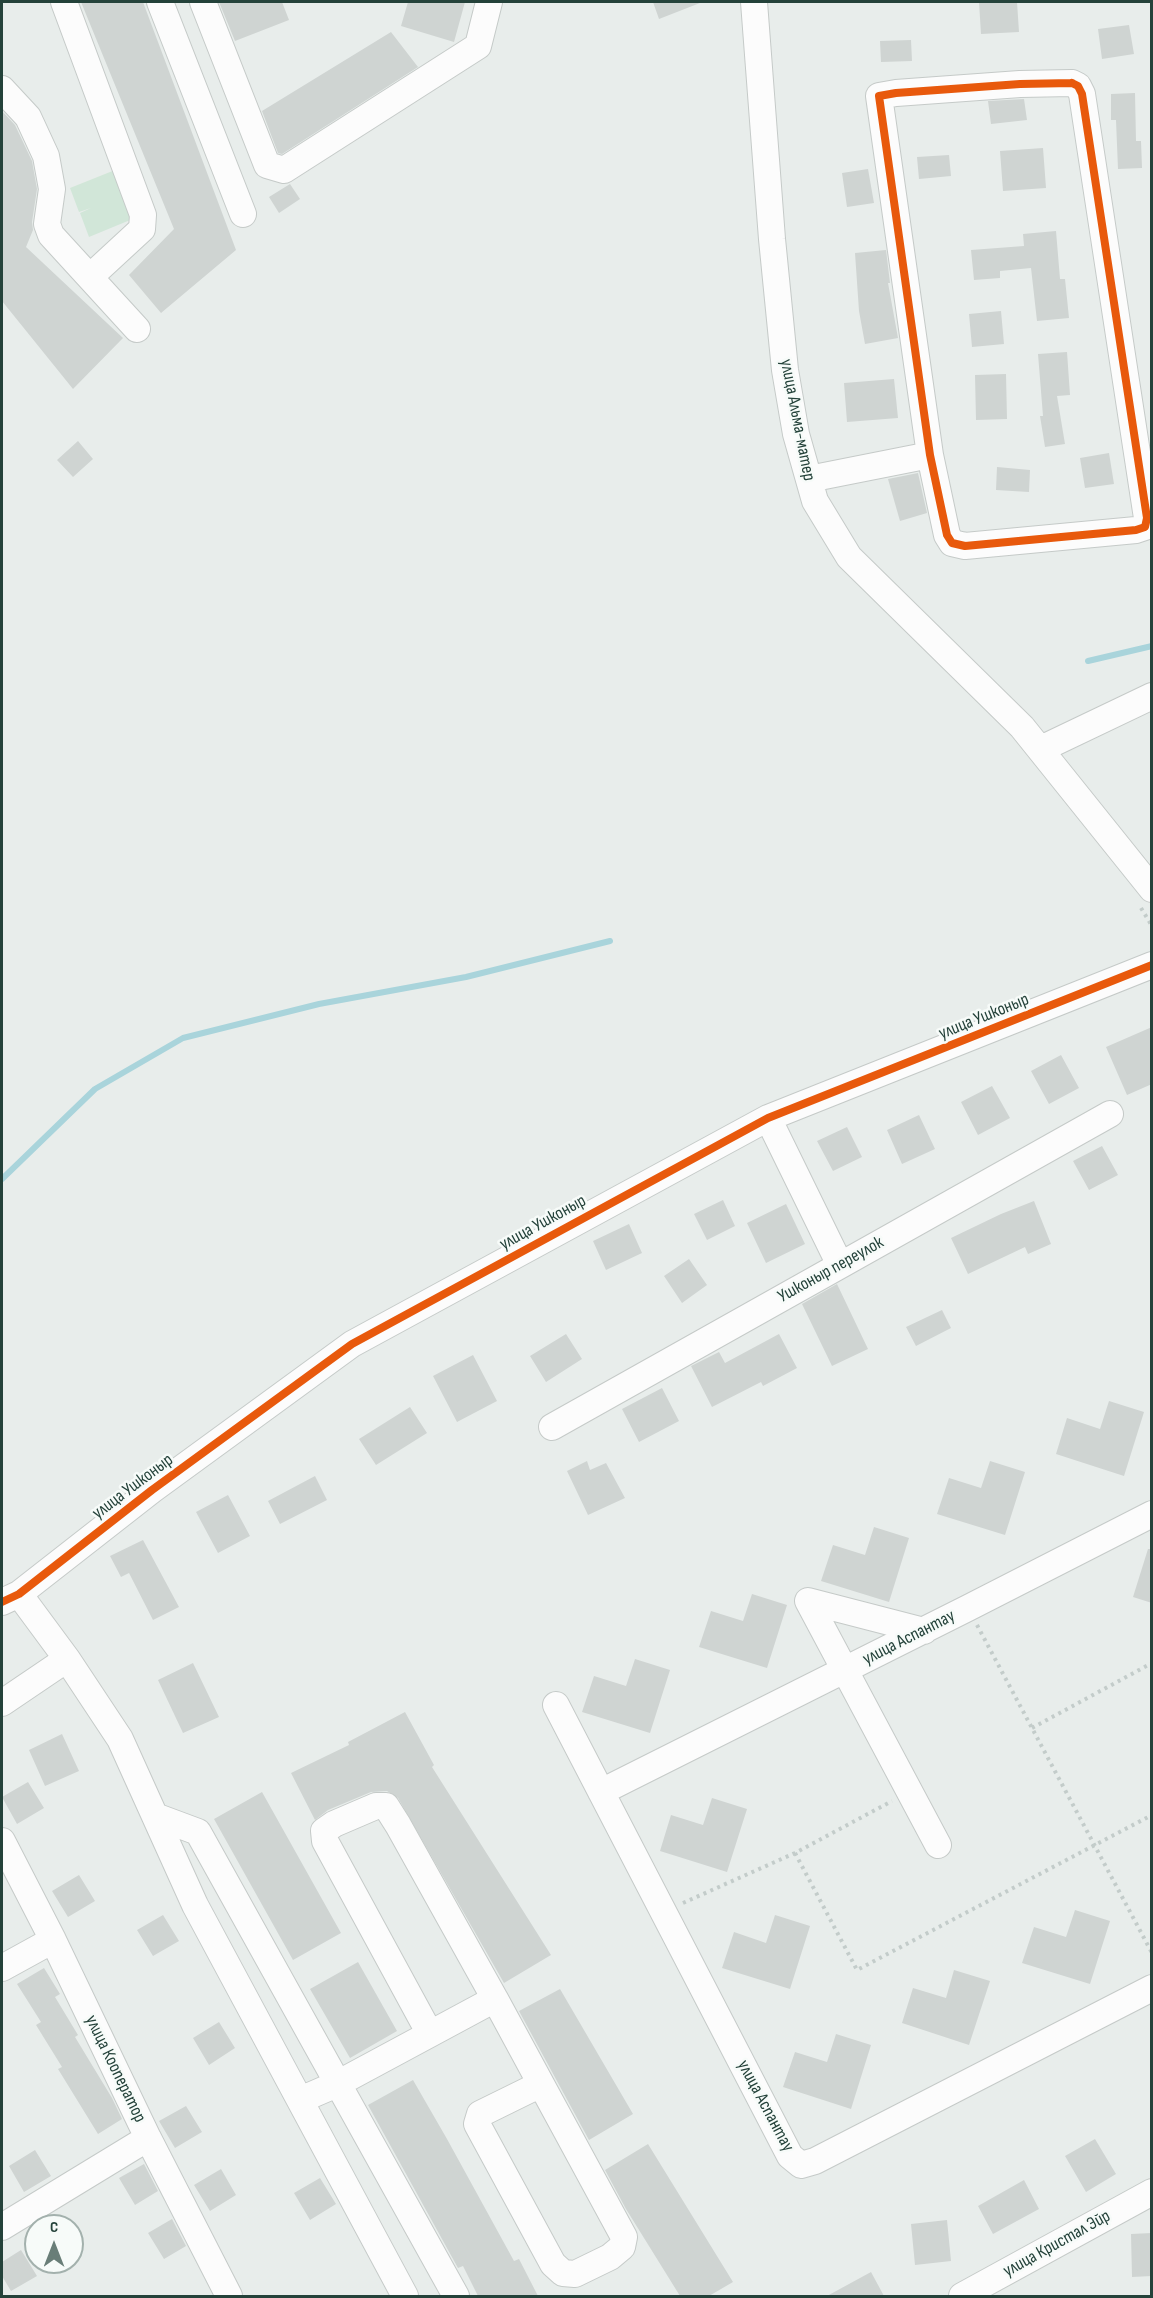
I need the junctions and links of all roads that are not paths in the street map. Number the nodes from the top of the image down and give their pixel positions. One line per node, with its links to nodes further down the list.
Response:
1 (64, 2): 8 (street)
2 (160, 2): 7 (street)
3 (203, 2): 4 (street)
4 (489, 2)
5 (754, 2): 11 (street, улица Альма-матер)
6 (2, 89): 8 (street)
7 (243, 214)
8 (90, 277): 9 (street)
9 (137, 329)
10 (930, 455): 10 (street); 11 (street)
11 (809, 479): 13 (street, улица Альма-матер)
12 (1152, 696): 13 (street)
13 (1041, 749): 14 (street, улица Альма-матер)
14 (1152, 889)
15 (1152, 965): 17 (street, улица Ушконыр)
16 (1110, 1114): 18 (street, Ушконыр переулок)
17 (768, 1118): 18 (street); 21 (street, улица Ушконыр)
18 (840, 1265): 19 (street, Ушконыр переулок)
19 (552, 1427)
20 (1152, 1514): 22 (street, улица Аспантау)
21 (10, 1598): 23 (street)
22 (924, 1631): 24 (street, улица Аспантау); 24 (street)
23 (67, 1659): 25 (street); 28 (street)
24 (845, 1670): 27 (street, улица Аспантау); 30 (street)
25 (2, 1703)
26 (556, 1705): 27 (street, улица Аспантау)
27 (601, 1792): 33 (street, улица Аспантау)
28 (155, 1816): 36 (street); 38 (street)
29 (2, 1841): 31 (street, улица Кооператор)
30 (938, 1845)
31 (53, 1940): 32 (street); 39 (street, улица Кооператор)
32 (2, 1968)
33 (1152, 1988)
34 (495, 1999): 35 (street); 35 (street); 37 (street)
35 (430, 2034): 36 (street)
36 (337, 2084): 38 (street); 45 (street)
37 (541, 2084): 37 (street)
38 (300, 2100): 44 (street)
39 (148, 2138): 41 (street); 43 (street, улица Кооператор)
40 (1152, 2192): 42 (street, улица Кристал Эйр)
41 (2, 2226)
42 (967, 2295)
43 (229, 2296)
44 (405, 2296)
45 (456, 2296)

